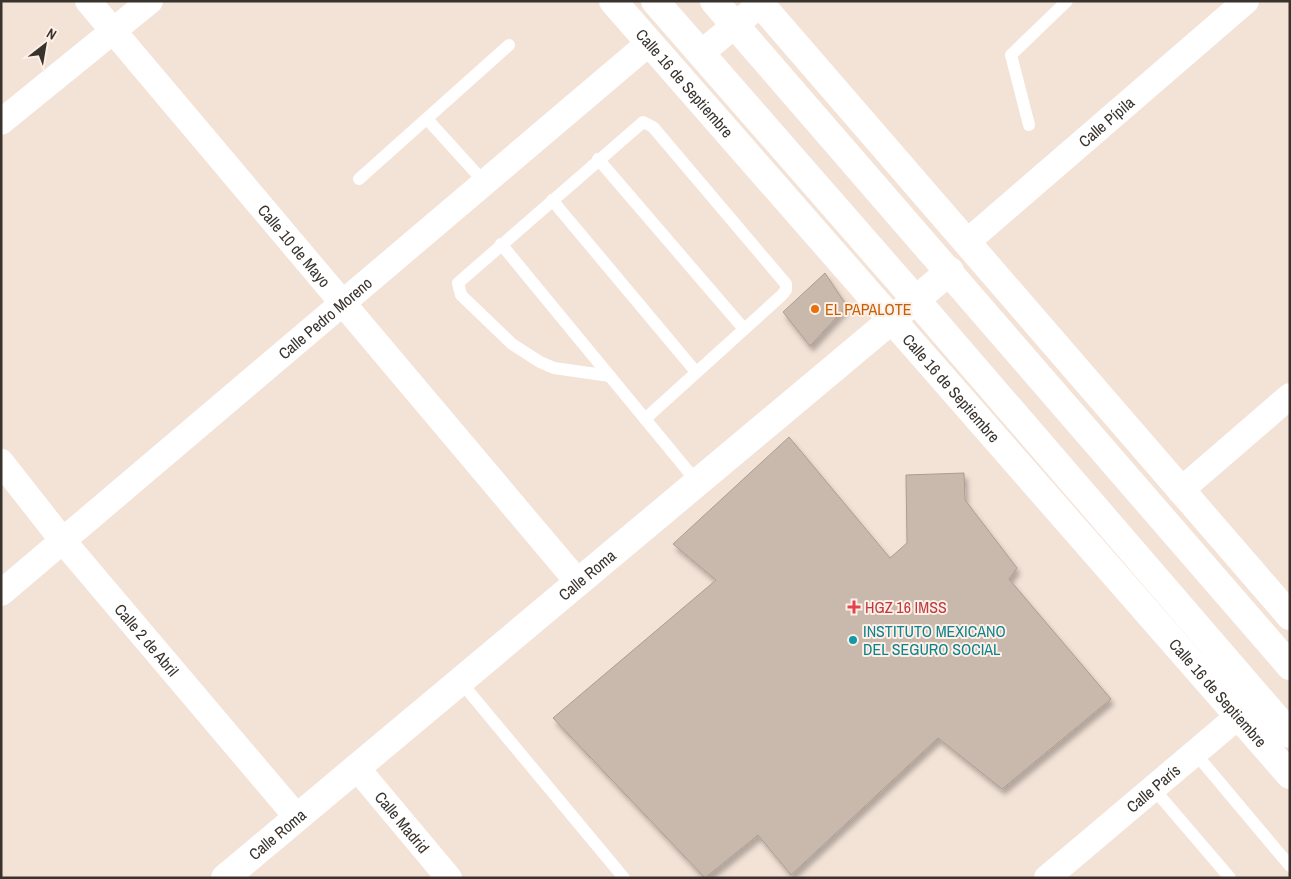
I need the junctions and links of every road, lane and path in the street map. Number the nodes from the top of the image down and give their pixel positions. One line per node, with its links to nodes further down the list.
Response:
1 (88, 1): 10 (street, Calle 10 de Mayo)
2 (150, 1): 10 (street)
3 (613, 1): 11 (street, Calle 16 de Septiembre)
4 (655, 1): 13 (street, Calle 16 de Septiembre)
5 (714, 1): 9 (street)
6 (1067, 1): 16 (lane)
7 (1246, 1): 21 (street, Calle Pípila)
8 (761, 2): 9 (street); 21 (street)
9 (735, 25): 13 (street); 23 (street)
10 (114, 32): 15 (street); 25 (street, Calle 10 de Mayo)
11 (649, 43): 19 (street, Calle Pedro Moreno); 26 (street, Calle 16 de Septiembre)
12 (510, 45): 14 (lane)
13 (700, 54): 24 (street, Calle 16 de Septiembre)
14 (427, 118): 18 (lane); 19 (lane)
15 (1, 122)
16 (1029, 124)
17 (598, 159): 20 (lane); 27 (lane); 27 (lane)
18 (359, 179)
19 (485, 183): 25 (street, Calle Pedro Moreno)
20 (552, 200): 22 (lane); 28 (lane)
21 (967, 242): 34 (street)
22 (501, 244): 29 (lane); 29 (lane)
23 (950, 271): 24 (street, Calle Roma); 39 (street)
24 (916, 300): 26 (street, Calle Roma); 41 (street, Calle 16 de Septiembre)
25 (343, 304): 35 (street, Calle Pedro Moreno); 36 (street, Calle 10 de Mayo)
26 (892, 320): 33 (street, Calle Roma); 42 (street, Calle 16 de Septiembre)
27 (744, 329): 28 (lane)
28 (696, 372): 31 (lane)
29 (610, 376): 31 (lane)
30 (1290, 396): 34 (street)
31 (645, 419): 33 (lane)
32 (1, 462): 35 (street, Calle 2 de Abril)
33 (697, 482): 36 (street, Calle Roma)
34 (1180, 491): 38 (street)
35 (63, 541): 37 (street, Calle Pedro Moreno); 48 (street, Calle 2 de Abril)
36 (577, 581): 40 (street, Calle Roma)
37 (1, 593)
38 (1290, 616)
39 (1290, 666)
40 (460, 680): 45 (street, Calle Roma); 52 (lane)
41 (1259, 698): 42 (street, Calle París); 43 (street, Calle 16 de Septiembre)
42 (1239, 716): 44 (street, Calle París); 46 (street, Calle 16 de Septiembre)
43 (1290, 734)
44 (1195, 752): 47 (street, Calle París); 49 (lane)
45 (356, 767): 48 (street, Calle Roma); 51 (street, Calle Madrid)
46 (1290, 775)
47 (1153, 788): 53 (street, Calle París); 54 (lane)
48 (296, 816): 50 (street, Calle Roma)
49 (1290, 866)
50 (225, 878)
51 (449, 878)
52 (624, 878)
53 (1047, 878)
54 (1230, 878)

